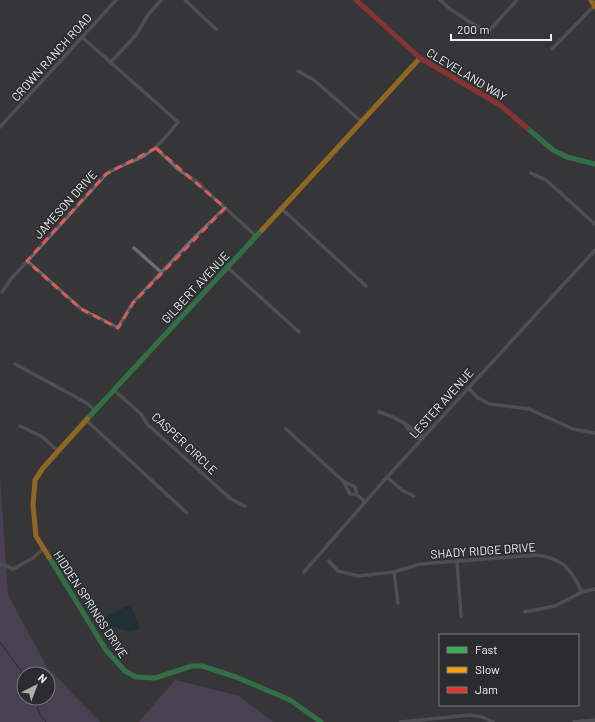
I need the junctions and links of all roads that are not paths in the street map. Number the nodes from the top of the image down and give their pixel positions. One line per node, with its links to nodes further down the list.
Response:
1 (116, 0): 10 (street, CROWN RANCH ROAD)
2 (161, 0): 13 (street)
3 (185, 0): 9 (street)
4 (356, 0): 12 (street, CLEVELAND WAY)
5 (440, 0): 6 (street)
6 (518, 0)
7 (590, 0): 8 (street)
8 (595, 7): 11 (street)
9 (216, 29)
10 (82, 37): 13 (street); 16 (street, CROWN RANCH ROAD)
11 (552, 49)
12 (420, 58): 15 (street, GILBERT AVENUE); 18 (street, CLEVELAND WAY)
13 (111, 62): 17 (street, JAMESON DRIVE)
14 (298, 71): 15 (street)
15 (362, 122): 21 (street, GILBERT AVENUE)
16 (0, 127)
17 (156, 148): 20 (street); 26 (street, JAMESON DRIVE)
18 (595, 164)
19 (531, 173): 22 (street)
20 (225, 208): 23 (street); 28 (street)
21 (281, 208): 23 (street, GILBERT AVENUE); 29 (street)
22 (595, 224)
23 (256, 236): 27 (street, GILBERT AVENUE)
24 (134, 248): 28 (street)
25 (595, 250): 33 (street, LESTER AVENUE)
26 (27, 261): 28 (street); 30 (street, JAMESON DRIVE)
27 (227, 267): 31 (street); 34 (street, GILBERT AVENUE)
28 (161, 272)
29 (366, 286)
30 (2, 292)
31 (299, 332)
32 (14, 364): 35 (street)
33 (468, 388): 41 (street); 42 (street, LESTER AVENUE)
34 (114, 390): 35 (street, GILBERT AVENUE); 49 (street, CASPER CIRCLE)
35 (95, 410): 37 (street, GILBERT AVENUE)
36 (379, 412): 38 (street)
37 (86, 420): 43 (street, GILBERT AVENUE); 50 (street)
38 (404, 423): 42 (street); 42 (street)
39 (20, 426): 43 (street)
40 (286, 429): 45 (street)
41 (595, 433)
42 (422, 439): 44 (street, LESTER AVENUE)
43 (58, 451): 51 (street, GILBERT AVENUE)
44 (387, 477): 47 (street); 48 (street, LESTER AVENUE)
45 (343, 481): 46 (street); 46 (street)
46 (357, 495): 48 (street)
47 (414, 496)
48 (365, 502): 55 (street, LESTER AVENUE)
49 (245, 506)
50 (187, 513)
51 (43, 549): 54 (street); 64 (street, HIDDEN SPRINGS DRIVE)
52 (328, 561): 56 (street, SHADY RIDGE DRIVE)
53 (457, 561): 56 (street, SHADY RIDGE DRIVE); 58 (street, SHADY RIDGE DRIVE); 61 (street)
54 (0, 564)
55 (304, 572)
56 (394, 572): 59 (street)
57 (595, 589): 58 (street)
58 (582, 592): 60 (street)
59 (398, 603)
60 (525, 612)
61 (461, 616)
62 (595, 720): 67 (street)
63 (436, 721): 65 (street); 66 (street)
64 (321, 722)
65 (401, 722)
66 (493, 722)
67 (574, 722)

